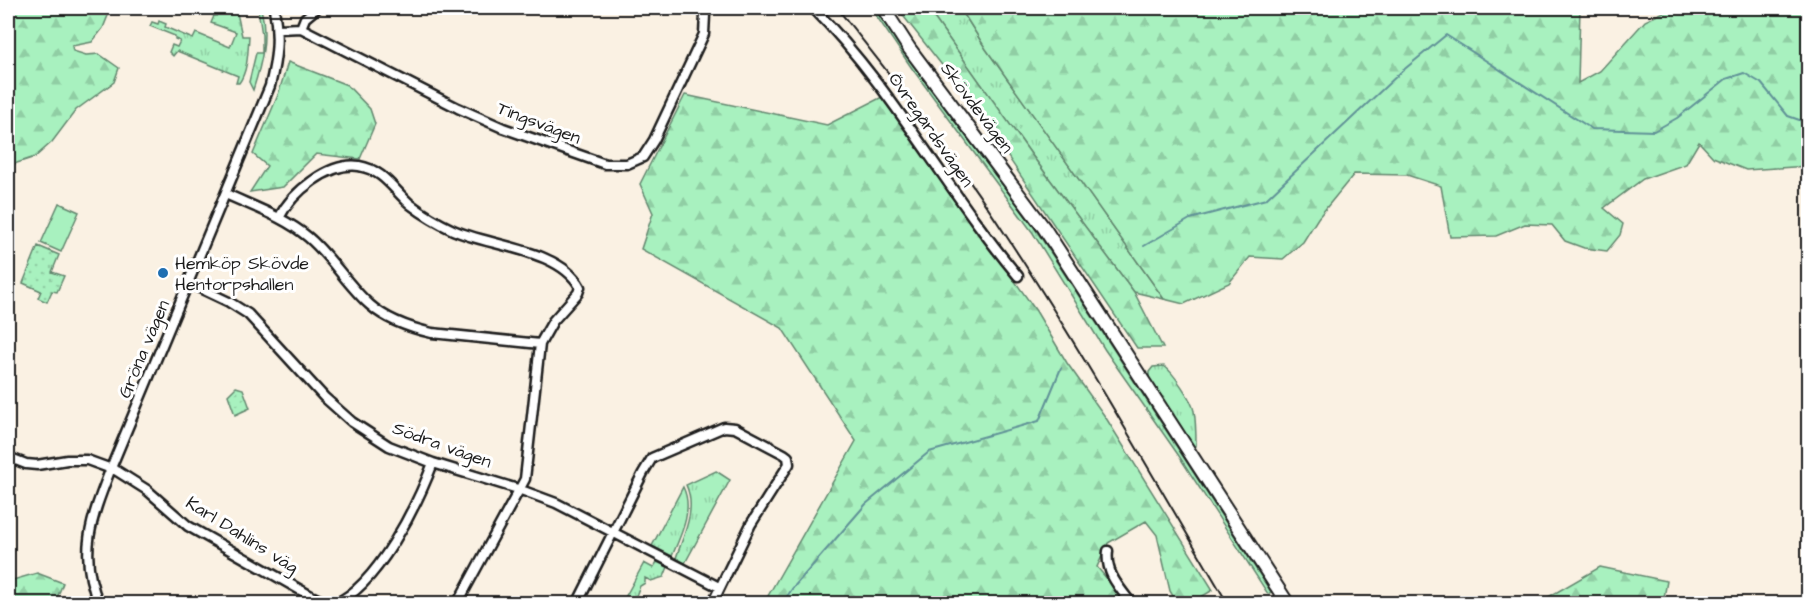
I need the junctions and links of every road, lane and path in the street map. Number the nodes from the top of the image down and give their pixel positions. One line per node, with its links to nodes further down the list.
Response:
1 (274, 8): 7 (street, Gröna vägen)
2 (317, 8): 6 (street)
3 (701, 8): 6 (street, Tingsvägen)
4 (813, 8): 10 (street, Övregårdsvägen)
5 (884, 8): 27 (main road, Skövdevägen)
6 (301, 28): 7 (street, Tingsvägen)
7 (278, 29): 8 (street, Gröna vägen)
8 (226, 194): 9 (street); 11 (street, Gröna vägen)
9 (279, 218): 12 (street); 12 (street)
10 (1018, 276)
11 (189, 283): 14 (street, Södra vägen); 15 (street, Gröna vägen)
12 (540, 344): 16 (street)
13 (8, 457): 15 (street, Karl Dahlins väg)
14 (433, 463): 16 (street, Södra vägen); 22 (street)
15 (111, 468): 20 (street, Gröna vägen); 21 (street, Karl Dahlins väg)
16 (521, 490): 17 (street, Södra vägen); 23 (street)
17 (613, 532): 19 (street, Södra vägen); 19 (street); 24 (street)
18 (1108, 551): 26 (street)
19 (719, 587): 25 (street)
20 (99, 603)
21 (328, 603)
22 (334, 603)
23 (457, 603)
24 (577, 603)
25 (712, 603)
26 (1132, 603)
27 (1288, 603)

